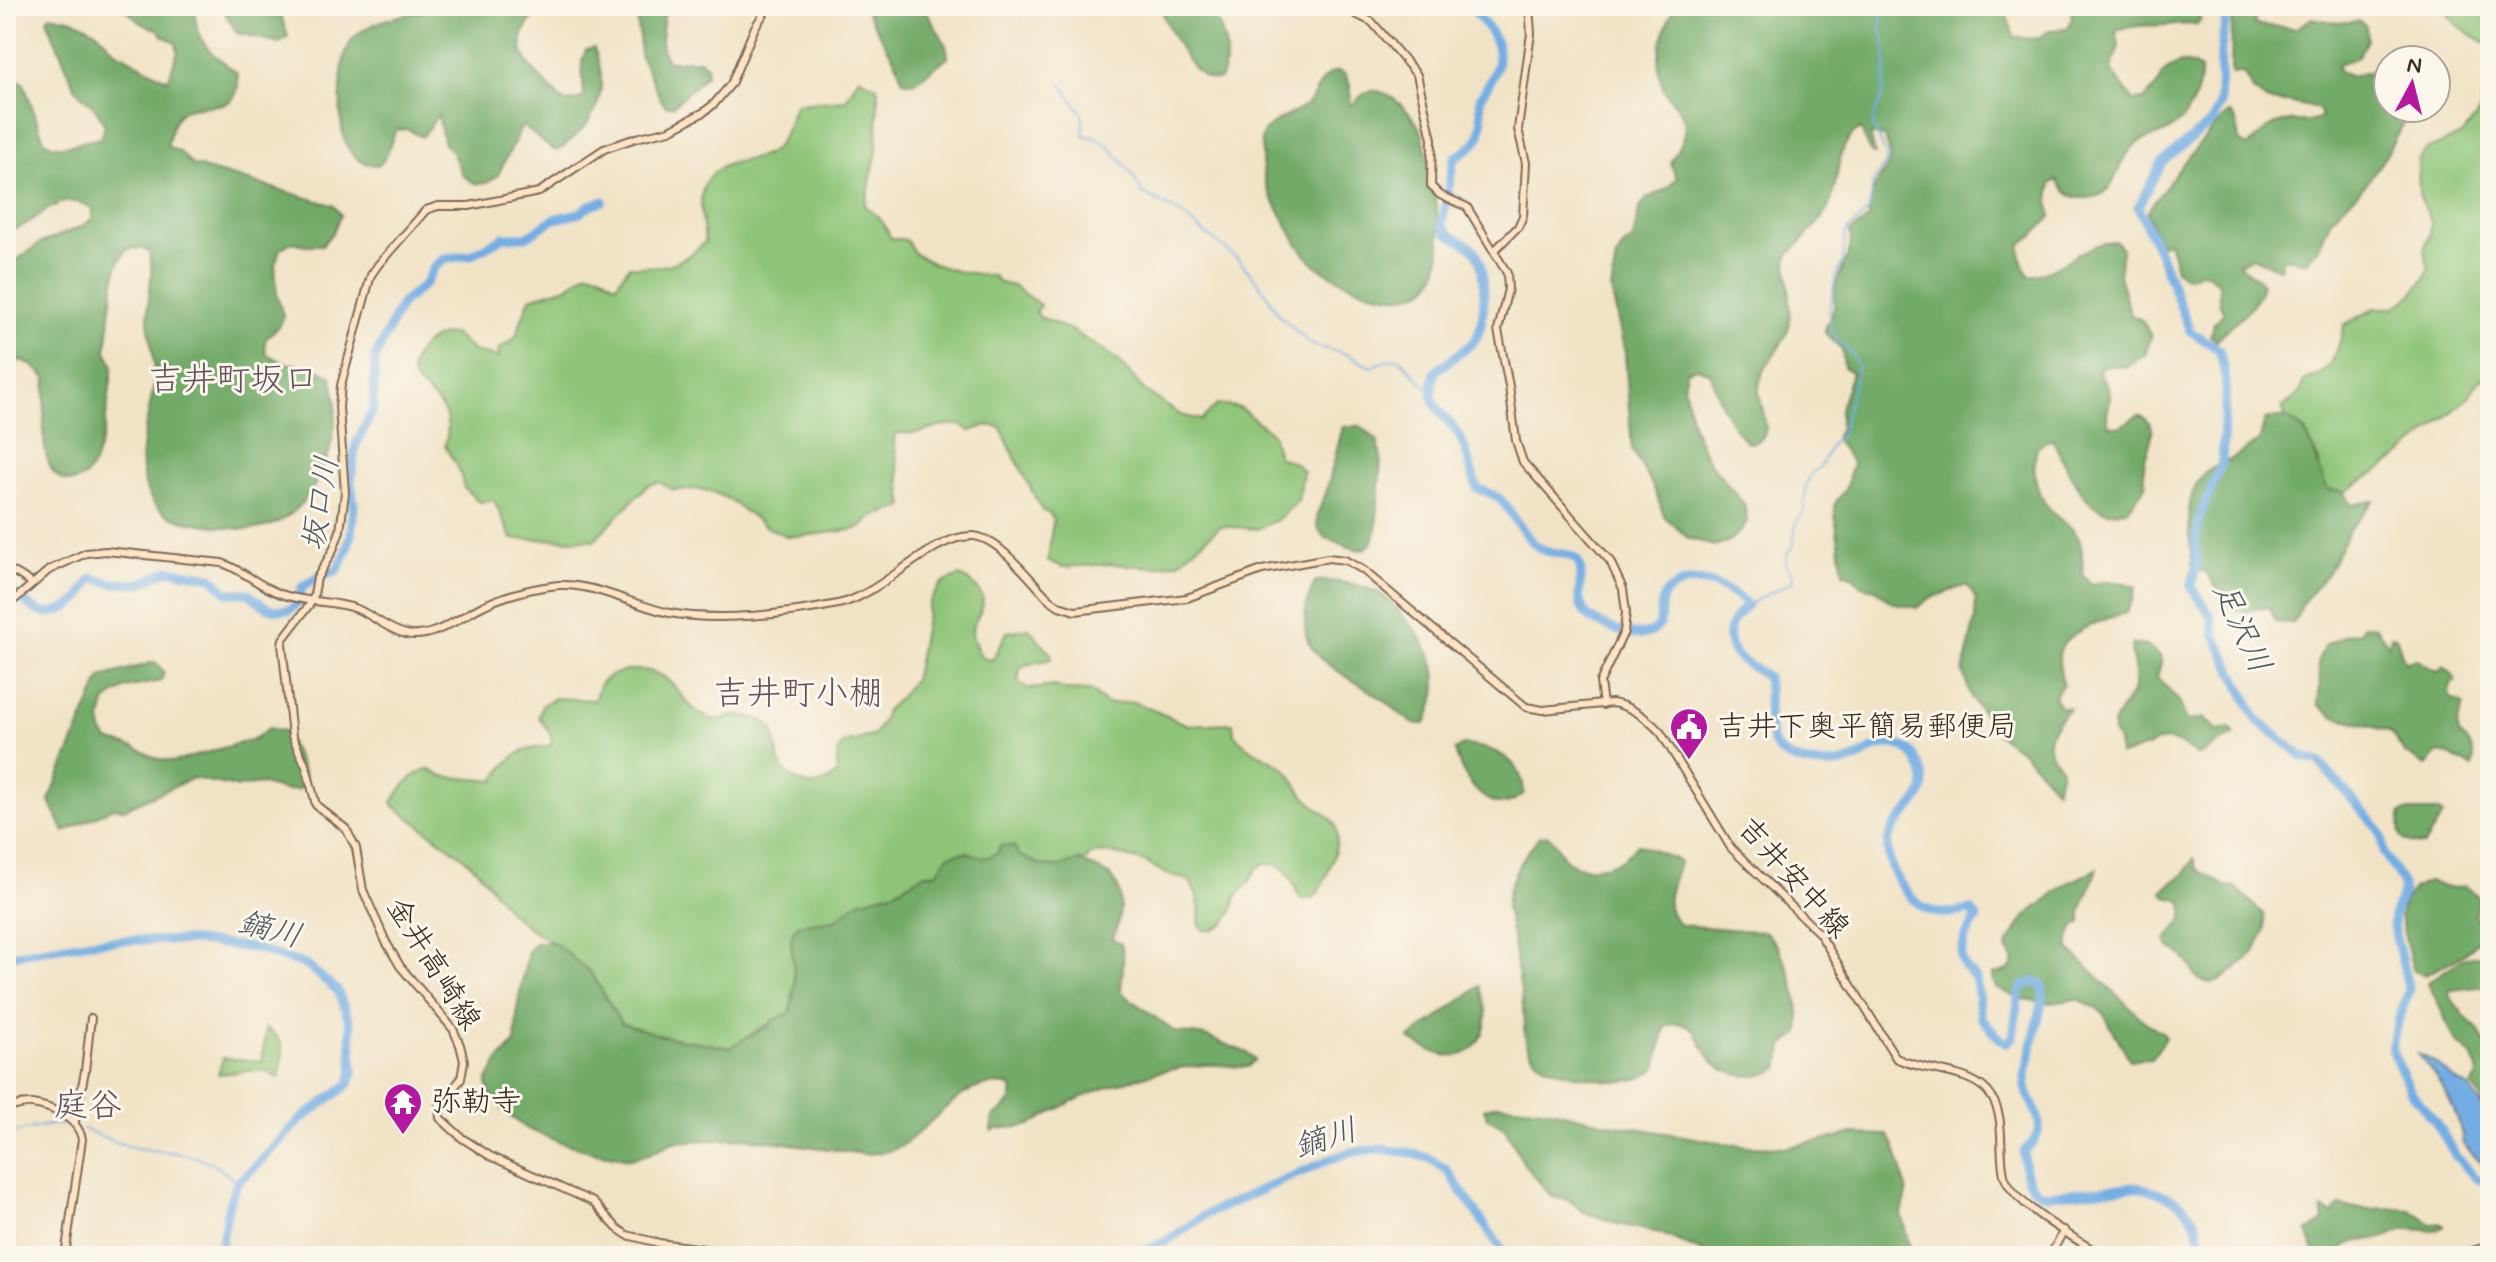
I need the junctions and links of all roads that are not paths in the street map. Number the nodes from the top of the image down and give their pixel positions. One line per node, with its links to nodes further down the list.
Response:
1 (769, 6): 7 (main road, 金井高崎線)
2 (1339, 6): 4 (main road)
3 (1529, 6): 4 (main road)
4 (1494, 251): 9 (main road)
5 (6, 571): 6 (main road)
6 (32, 583): 7 (main road); 8 (main road)
7 (313, 600): 9 (main road); 16 (main road, 金井高崎線)
8 (6, 607)
9 (1603, 705): 13 (main road, 吉井安中線)
10 (91, 1018): 12 (main road)
11 (6, 1108): 12 (main road)
12 (75, 1122): 15 (main road)
13 (2064, 1230): 17 (main road); 18 (main road, 吉井安中線)
14 (2490, 1246): 19 (main road)
15 (65, 1256)
16 (757, 1256)
17 (2050, 1256)
18 (2103, 1256)
19 (2453, 1256)

